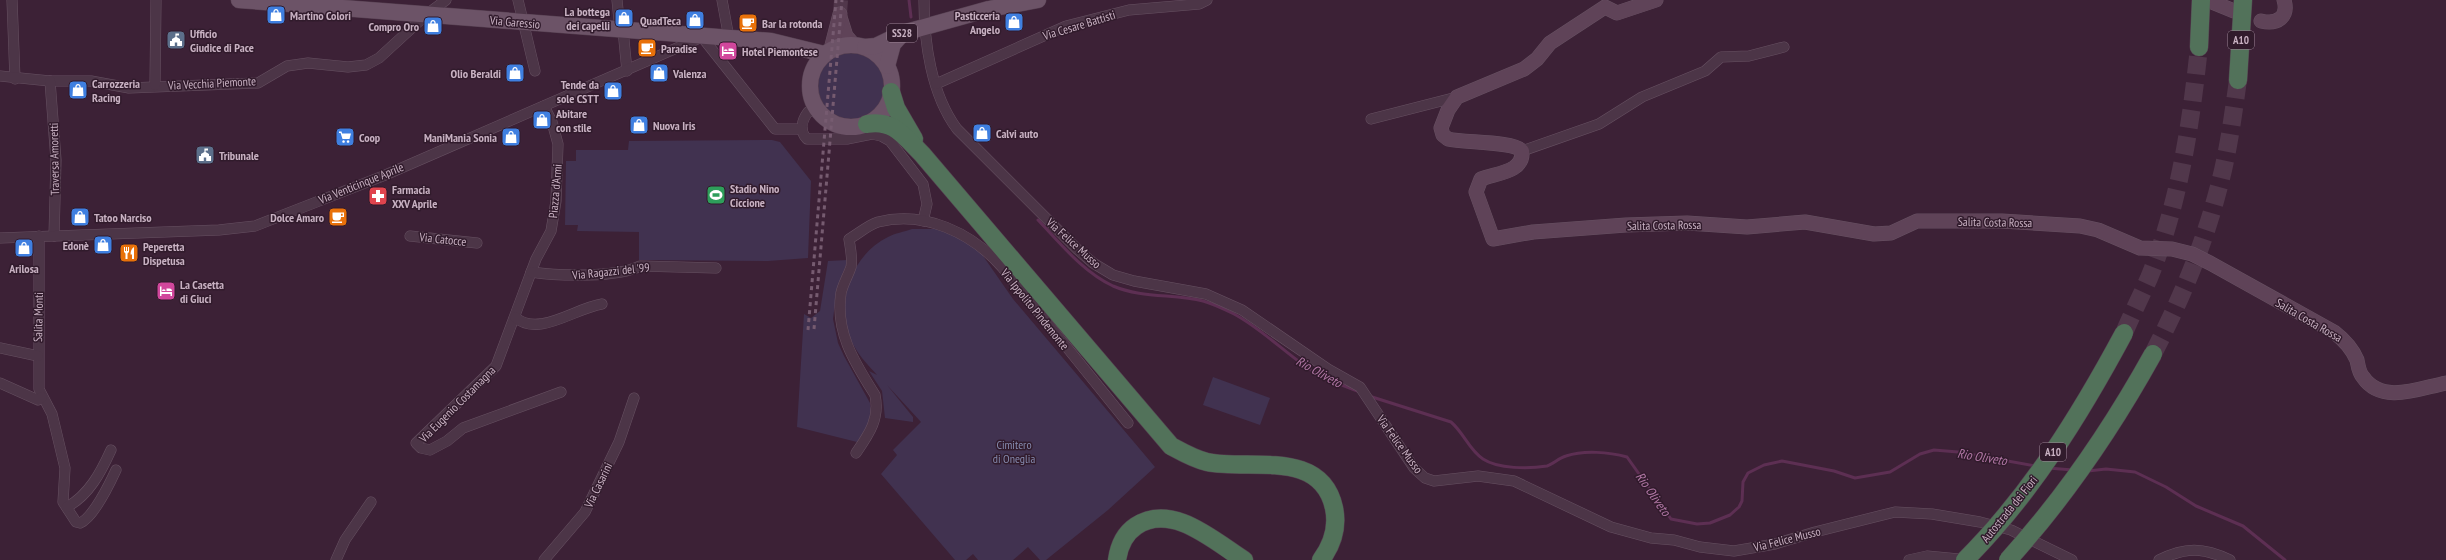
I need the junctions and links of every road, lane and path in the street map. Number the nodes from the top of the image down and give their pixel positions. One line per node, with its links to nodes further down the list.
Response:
1 (12, 0): 34 (street)
2 (156, 0): 38 (street)
3 (239, 0): 16 (main road, Via Garessio)
4 (446, 0): 16 (street, Via Vecchia Piemonte)
5 (518, 0): 18 (street)
6 (617, 0): 20 (street)
7 (722, 0): 23 (street)
8 (924, 0): 19 (street, Via Felice Musso)
9 (1038, 0): 19 (main road, SS28)
10 (1208, 0): 37 (street, Via Cesare Battisti)
11 (1656, 0): 14 (street)
12 (2284, 0): 17 (street)
13 (2206, 1): 15 (street); 27 (highway)
14 (1603, 3): 40 (street)
15 (2239, 6): 35 (highway, A10)
16 (426, 15): 18 (main road, Via Garessio); 38 (street, Via Vecchia Piemonte)
17 (2261, 21)
18 (524, 23): 20 (main road, Via Garessio); 30 (street)
19 (925, 25): 21 (main road, SS28); 37 (street, Via Felice Musso)
20 (622, 30): 22 (main road, Via Garessio); 31 (street)
21 (903, 33): 25 (main road, SS28); 29 (main road, SS28)
22 (702, 37): 23 (main road, Via Garessio); 31 (street, Via Venticinque Aprile); 45 (street)
23 (729, 38): 24 (main road, Via Garessio)
24 (791, 45): 28 (main road, Via Garessio); 32 (main road)
25 (859, 46): 28 (main road); 28 (street); 29 (main road)
26 (1784, 47): 46 (street)
27 (2199, 47)
28 (828, 52): 32 (main road)
29 (887, 66): 39 (main road)
30 (535, 71)
31 (627, 71): 41 (street, Via Venticinque Aprile)
32 (811, 75): 42 (main road)
33 (0, 76): 34 (street, Via Vecchia Piemonte)
34 (15, 79): 36 (street, Via Vecchia Piemonte)
35 (2238, 80)
36 (50, 81): 38 (street, Via Vecchia Piemonte); 50 (street, Traversa Amoretti)
37 (936, 84): 83 (street, Via Felice Musso)
38 (155, 85)
39 (891, 92): 44 (main road); 47 (highway)
40 (1457, 97): 43 (street); 46 (street)
41 (544, 106): 50 (street, Via Venticinque Aprile); 54 (street, Piazza d'Armi)
42 (817, 109): 44 (main road); 45 (street)
43 (1371, 119)
44 (866, 124): 47 (highway)
45 (802, 129): 48 (street)
46 (1522, 152): 64 (street, Salita Costa Rossa)
47 (922, 154): 78 (highway)
48 (923, 221): 68 (street, Via Ippolito Pindemonte); 70 (street, Via Ippolito Pindemonte)
49 (40, 236): 50 (street, Via Venticinque Aprile); 52 (street, Via Venticinque Aprile); 62 (street, Salita Monti)
50 (54, 236)
51 (410, 236): 53 (street, Via Catocce)
52 (2, 237)
53 (477, 243)
54 (536, 259): 56 (street, Via Eugenio Costamagna)
55 (716, 268): 56 (street, Via Ragazzi del '99)
56 (531, 272): 58 (street, Via Eugenio Costamagna)
57 (602, 304): 58 (street)
58 (515, 316): 65 (street, Via Eugenio Costamagna)
59 (2124, 333): 80 (highway, Autostrada dei Fiori / A10, bridge)
60 (0, 348): 62 (street)
61 (2154, 354): 82 (highway, bridge)
62 (38, 356): 66 (street, Salita Monti)
63 (0, 383): 66 (street)
64 (2446, 383)
65 (561, 392)
66 (42, 397): 73 (street, Salita Monti)
67 (634, 398): 75 (street, Via Casarini)
68 (1128, 423)
69 (111, 450): 73 (street)
70 (856, 453)
71 (116, 470): 73 (street, Salita Monti)
72 (371, 502): 74 (street)
73 (67, 506)
74 (336, 560)
75 (544, 560)
76 (1117, 560): 77 (highway)
77 (1244, 560)
78 (1321, 560)
79 (1909, 560): 81 (street)
80 (1965, 560)
81 (1972, 560)
82 (2008, 560)
83 (2072, 560)
84 (2159, 560): 85 (street)
85 (2230, 560)

